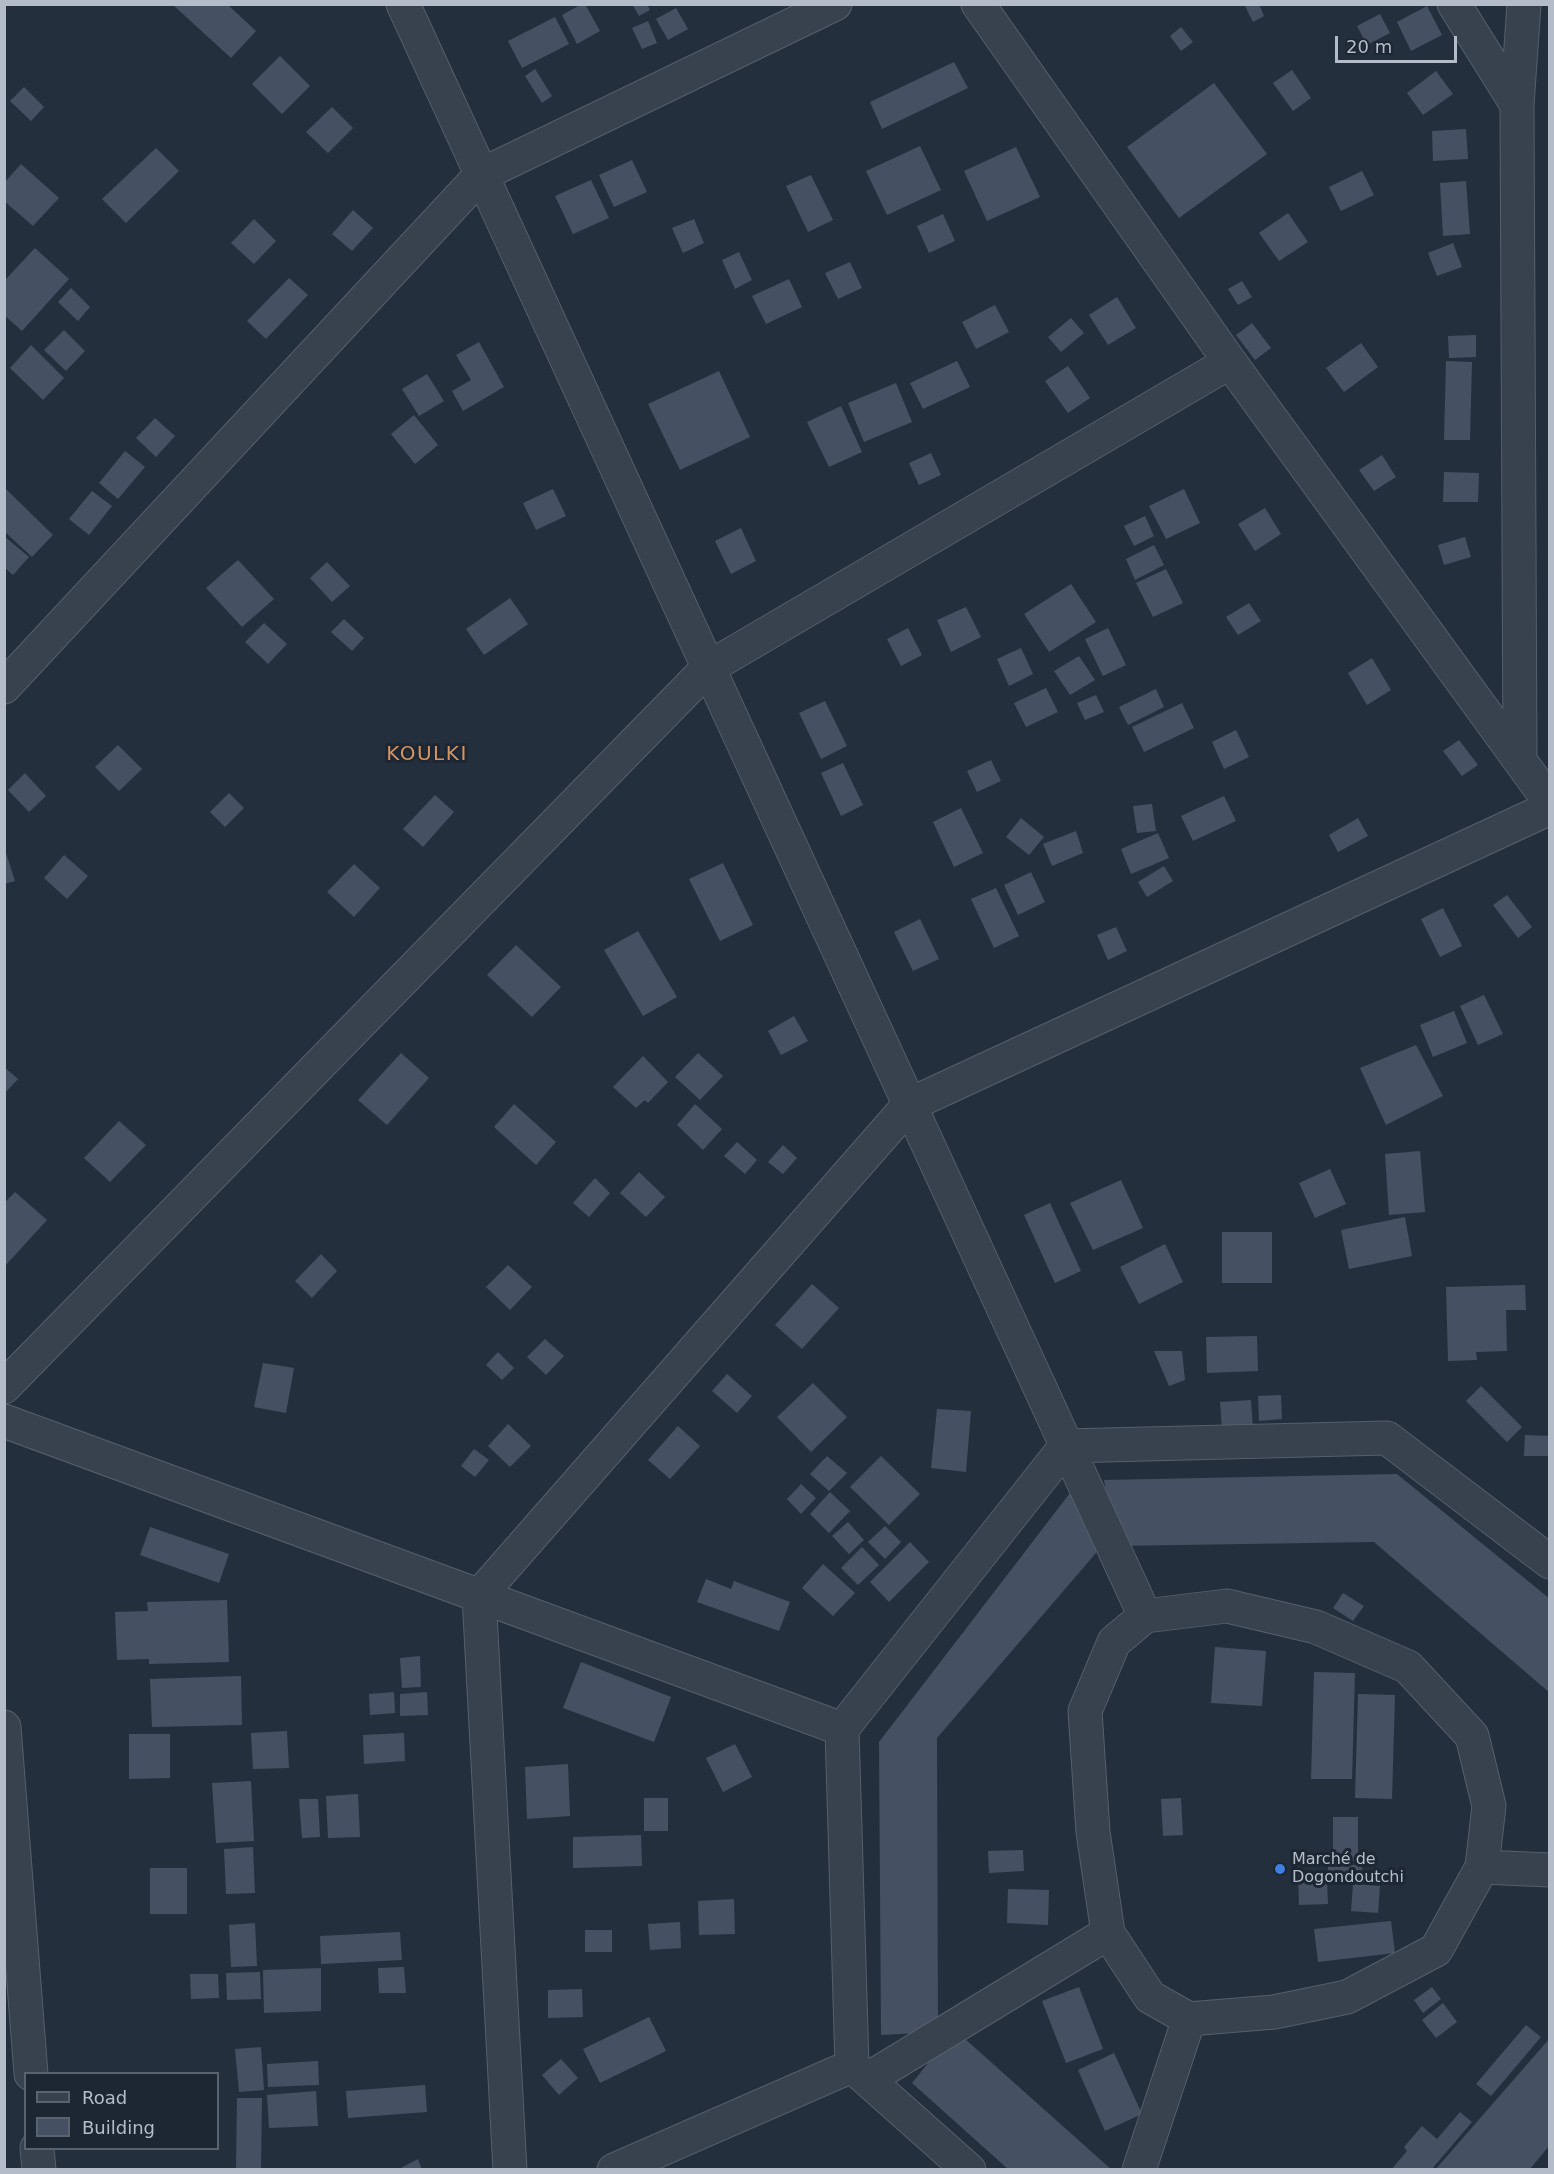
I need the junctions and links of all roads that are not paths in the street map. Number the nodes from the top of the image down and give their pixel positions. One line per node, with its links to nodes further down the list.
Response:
1 (403, 4): 7 (street)
2 (835, 4): 7 (street)
3 (978, 4): 8 (street)
4 (1454, 4): 6 (street)
5 (1524, 4): 6 (street)
6 (1517, 105): 11 (street)
7 (481, 175): 9 (street); 10 (street)
8 (1230, 362): 9 (street); 11 (street)
9 (708, 668): 14 (street); 15 (street)
10 (4, 687)
11 (1520, 759): 12 (street)
12 (1550, 802)
13 (1550, 808): 14 (street)
14 (909, 1105): 17 (street); 19 (street)
15 (4, 1387)
16 (4, 1421): 19 (street)
17 (1066, 1446): 18 (street); 20 (street); 22 (street)
18 (1550, 1562)
19 (479, 1596): 22 (street); 31 (street)
20 (1145, 1616): 23 (street); 25 (street)
21 (4, 1727): 27 (street)
22 (842, 1729): 28 (street)
23 (1482, 1867): 24 (street); 26 (street)
24 (1550, 1870)
25 (1108, 1933): 26 (street); 28 (street)
26 (1189, 2019): 34 (street)
27 (32, 2072)
28 (860, 2073): 32 (street); 33 (street)
29 (37, 2150): 30 (street)
30 (39, 2169)
31 (510, 2169)
32 (614, 2169)
33 (969, 2169)
34 (1139, 2169)

